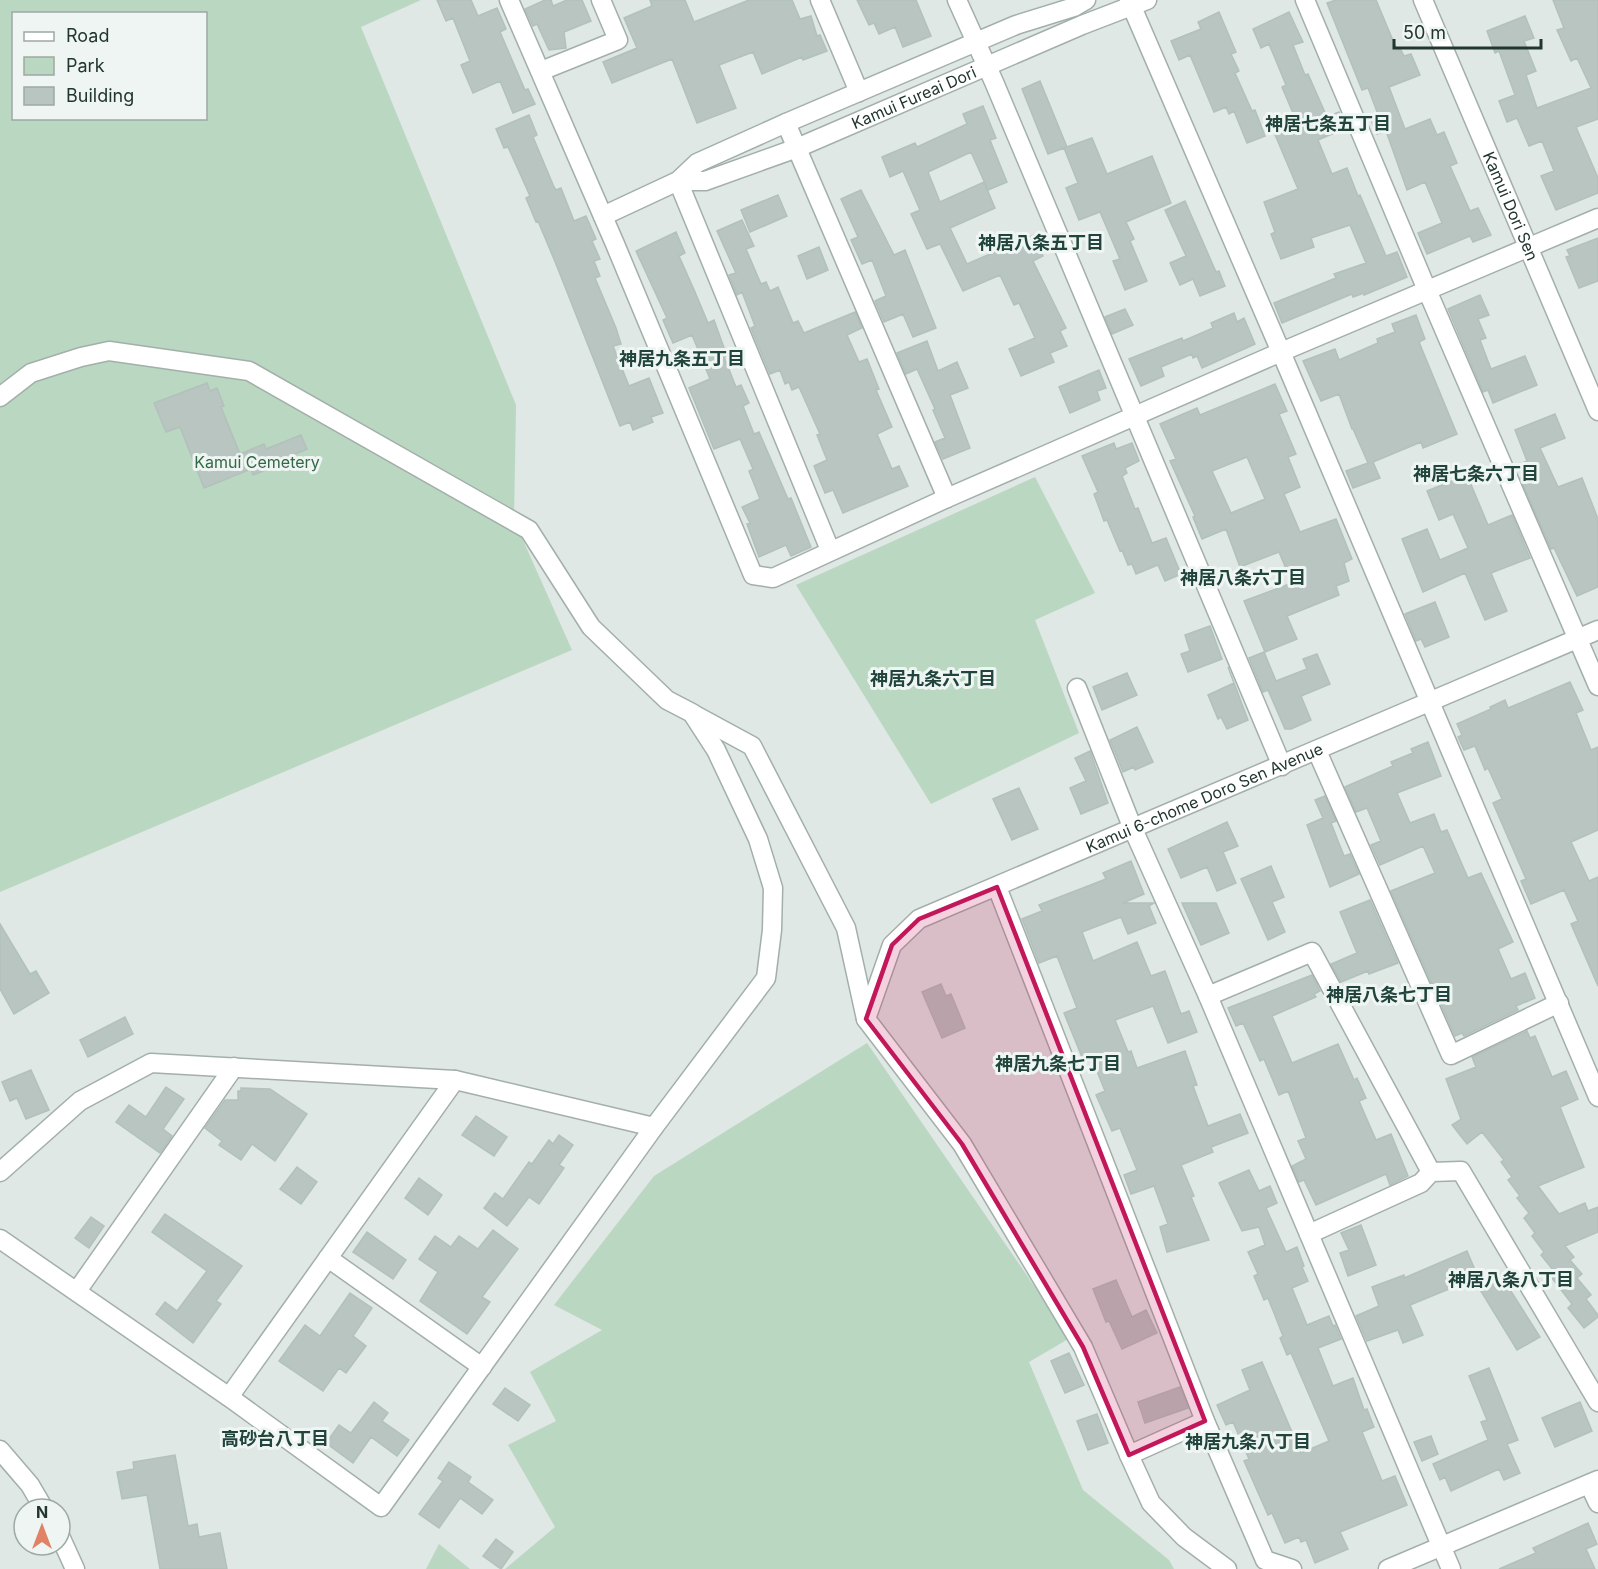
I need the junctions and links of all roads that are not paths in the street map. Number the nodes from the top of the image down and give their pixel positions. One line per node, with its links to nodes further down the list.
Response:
1 (509, 0): 11 (street)
2 (601, 0): 11 (street)
3 (820, 0): 12 (street)
4 (957, 0): 9 (street)
5 (1086, 0): 9 (street, Kamui Fureai Dori)
6 (1305, 0): 19 (street)
7 (1423, 0): 18 (street, Kamui Dori Sen)
8 (1136, 2): 10 (street, Kamui Fureai Dori); 20 (street)
9 (976, 42): 10 (street); 12 (street, Kamui Fureai Dori)
10 (987, 67): 14 (street, Kamui Fureai Dori); 23 (street)
11 (541, 71): 16 (street)
12 (860, 92): 13 (street, Kamui Fureai Dori)
13 (786, 123): 14 (street); 15 (street, Kamui Fureai Dori)
14 (797, 148): 15 (street, Kamui Fureai Dori); 24 (street)
15 (678, 181): 16 (street, Kamui Fureai Dori); 25 (street)
16 (603, 216): 25 (street)
17 (1598, 218): 18 (street)
18 (1528, 248): 19 (street); 22 (street, Kamui Dori Sen)
19 (1427, 290): 20 (street); 27 (street)
20 (1281, 352): 23 (street); 30 (street)
21 (0, 397): 31 (street)
22 (1598, 411)
23 (1134, 417): 24 (street); 33 (street)
24 (947, 498): 25 (street)
25 (830, 550)
26 (1598, 630): 27 (street, Kamui 6-chome Doro Sen Avenue)
27 (1578, 639): 28 (street); 30 (street, Kamui 6-chome Doro Sen Avenue)
28 (1598, 686)
29 (1077, 688): 34 (street)
30 (1431, 703): 32 (street, Kamui 6-chome Doro Sen Avenue); 37 (street)
31 (692, 713): 38 (street); 42 (street)
32 (1317, 751): 33 (street, Kamui 6-chome Doro Sen Avenue); 37 (street)
33 (1282, 766): 34 (street, Kamui 6-chome Doro Sen Avenue)
34 (1133, 829): 35 (street, Kamui 6-chome Doro Sen Avenue); 36 (street)
35 (997, 887): 38 (street, Kamui 6-chome Doro Sen Avenue); 52 (street)
36 (1208, 996): 44 (street); 45 (street)
37 (1559, 1004): 41 (street)
38 (866, 1019): 54 (street)
39 (234, 1067): 40 (street); 43 (street); 48 (street)
40 (455, 1080): 42 (street); 47 (street)
41 (1598, 1096)
42 (654, 1127): 49 (street)
43 (0, 1172)
44 (1431, 1172): 45 (street); 51 (street)
45 (1309, 1234): 58 (street)
46 (0, 1239): 48 (street)
47 (328, 1258): 49 (street); 50 (street)
48 (77, 1291): 50 (street)
49 (482, 1366): 50 (street)
50 (229, 1396)
51 (1598, 1402)
52 (1205, 1421): 54 (street); 60 (street)
53 (0, 1450): 56 (street)
54 (1129, 1455): 59 (street)
55 (1594, 1482): 57 (street); 58 (street)
56 (37, 1497)
57 (1598, 1503)
58 (1441, 1546): 61 (street); 62 (street)
59 (1227, 1569)
60 (1292, 1569)
61 (1388, 1569)
62 (1451, 1569)

